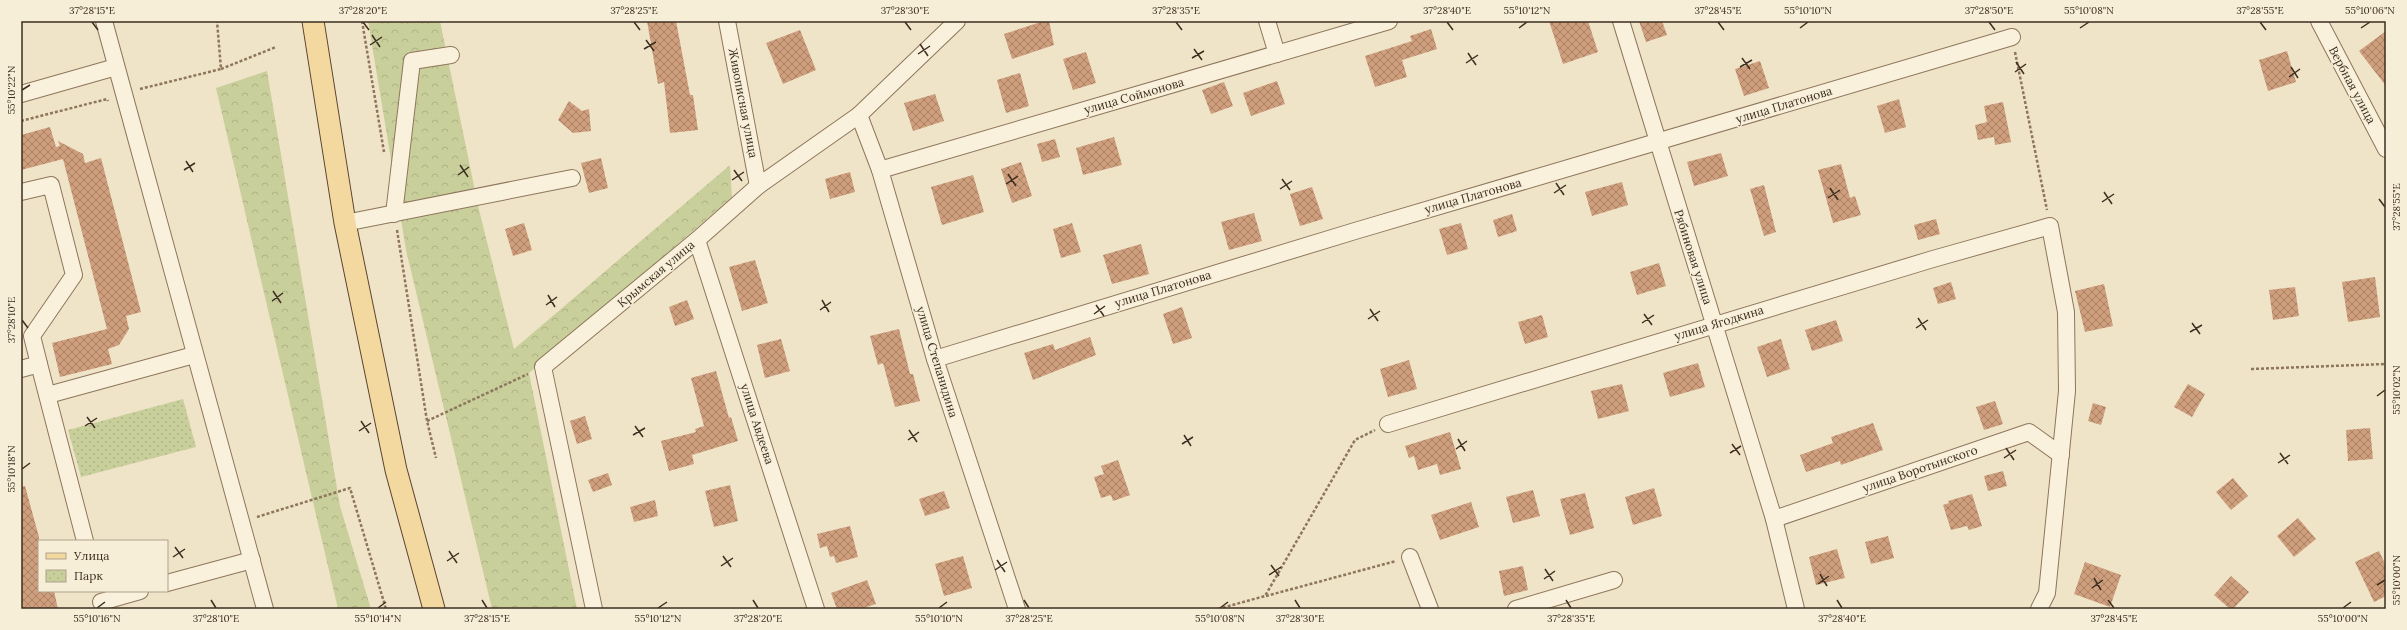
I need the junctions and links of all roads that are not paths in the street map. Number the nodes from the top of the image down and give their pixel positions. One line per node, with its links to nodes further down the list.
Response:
1 (104, 21): 12 (street)
2 (313, 21): 22 (main road)
3 (727, 21): 19 (street, Живописная улица)
4 (956, 21): 14 (street, Крымская улица)
5 (1267, 21): 10 (street)
6 (1389, 21): 10 (street, улица Соймонова)
7 (1620, 21): 15 (street, Рябиновая улица)
8 (2319, 21): 16 (street, Вербная улица)
9 (2012, 37): 15 (street, улица Платонова)
10 (1278, 54): 17 (street, улица Соймонова)
11 (451, 55): 21 (street)
12 (116, 68): 13 (street); 25 (street)
13 (21, 94)
14 (859, 115): 17 (street, улица Степанидина); 19 (street, Крымская улица)
15 (1656, 143): 24 (street, Рябиновая улица); 26 (street, улица Платонова)
16 (2386, 148)
17 (880, 170): 26 (street, улица Степанидина)
18 (572, 178): 21 (street)
19 (758, 186): 23 (street, Крымская улица)
20 (21, 192): 27 (street)
21 (394, 214): 22 (street)
22 (345, 223): 41 (main road)
23 (697, 240): 42 (street, Крымская улица); 43 (street, улица Авдеева)
24 (1714, 324): 30 (street, улица Ягодкина); 31 (street, улица Ягодкина); 32 (street, Рябиновая улица)
25 (194, 355): 29 (street); 35 (street)
26 (935, 358): 44 (street, улица Степанидина)
27 (40, 364): 28 (street); 29 (street)
28 (21, 369)
29 (48, 395): 33 (street)
30 (1388, 424)
31 (2061, 455): 32 (street, улица Воротынского); 48 (street)
32 (1774, 519): 47 (street, Рябиновая улица)
33 (85, 540)
34 (1410, 557): 45 (street)
35 (252, 560): 37 (street); 40 (street)
36 (1614, 580): 46 (street)
37 (168, 583)
38 (136, 592): 39 (street)
39 (100, 601)
40 (265, 609)
41 (434, 609)
42 (594, 609)
43 (816, 609)
44 (1017, 609)
45 (1430, 609)
46 (1516, 609)
47 (1796, 609)
48 (2039, 609)

